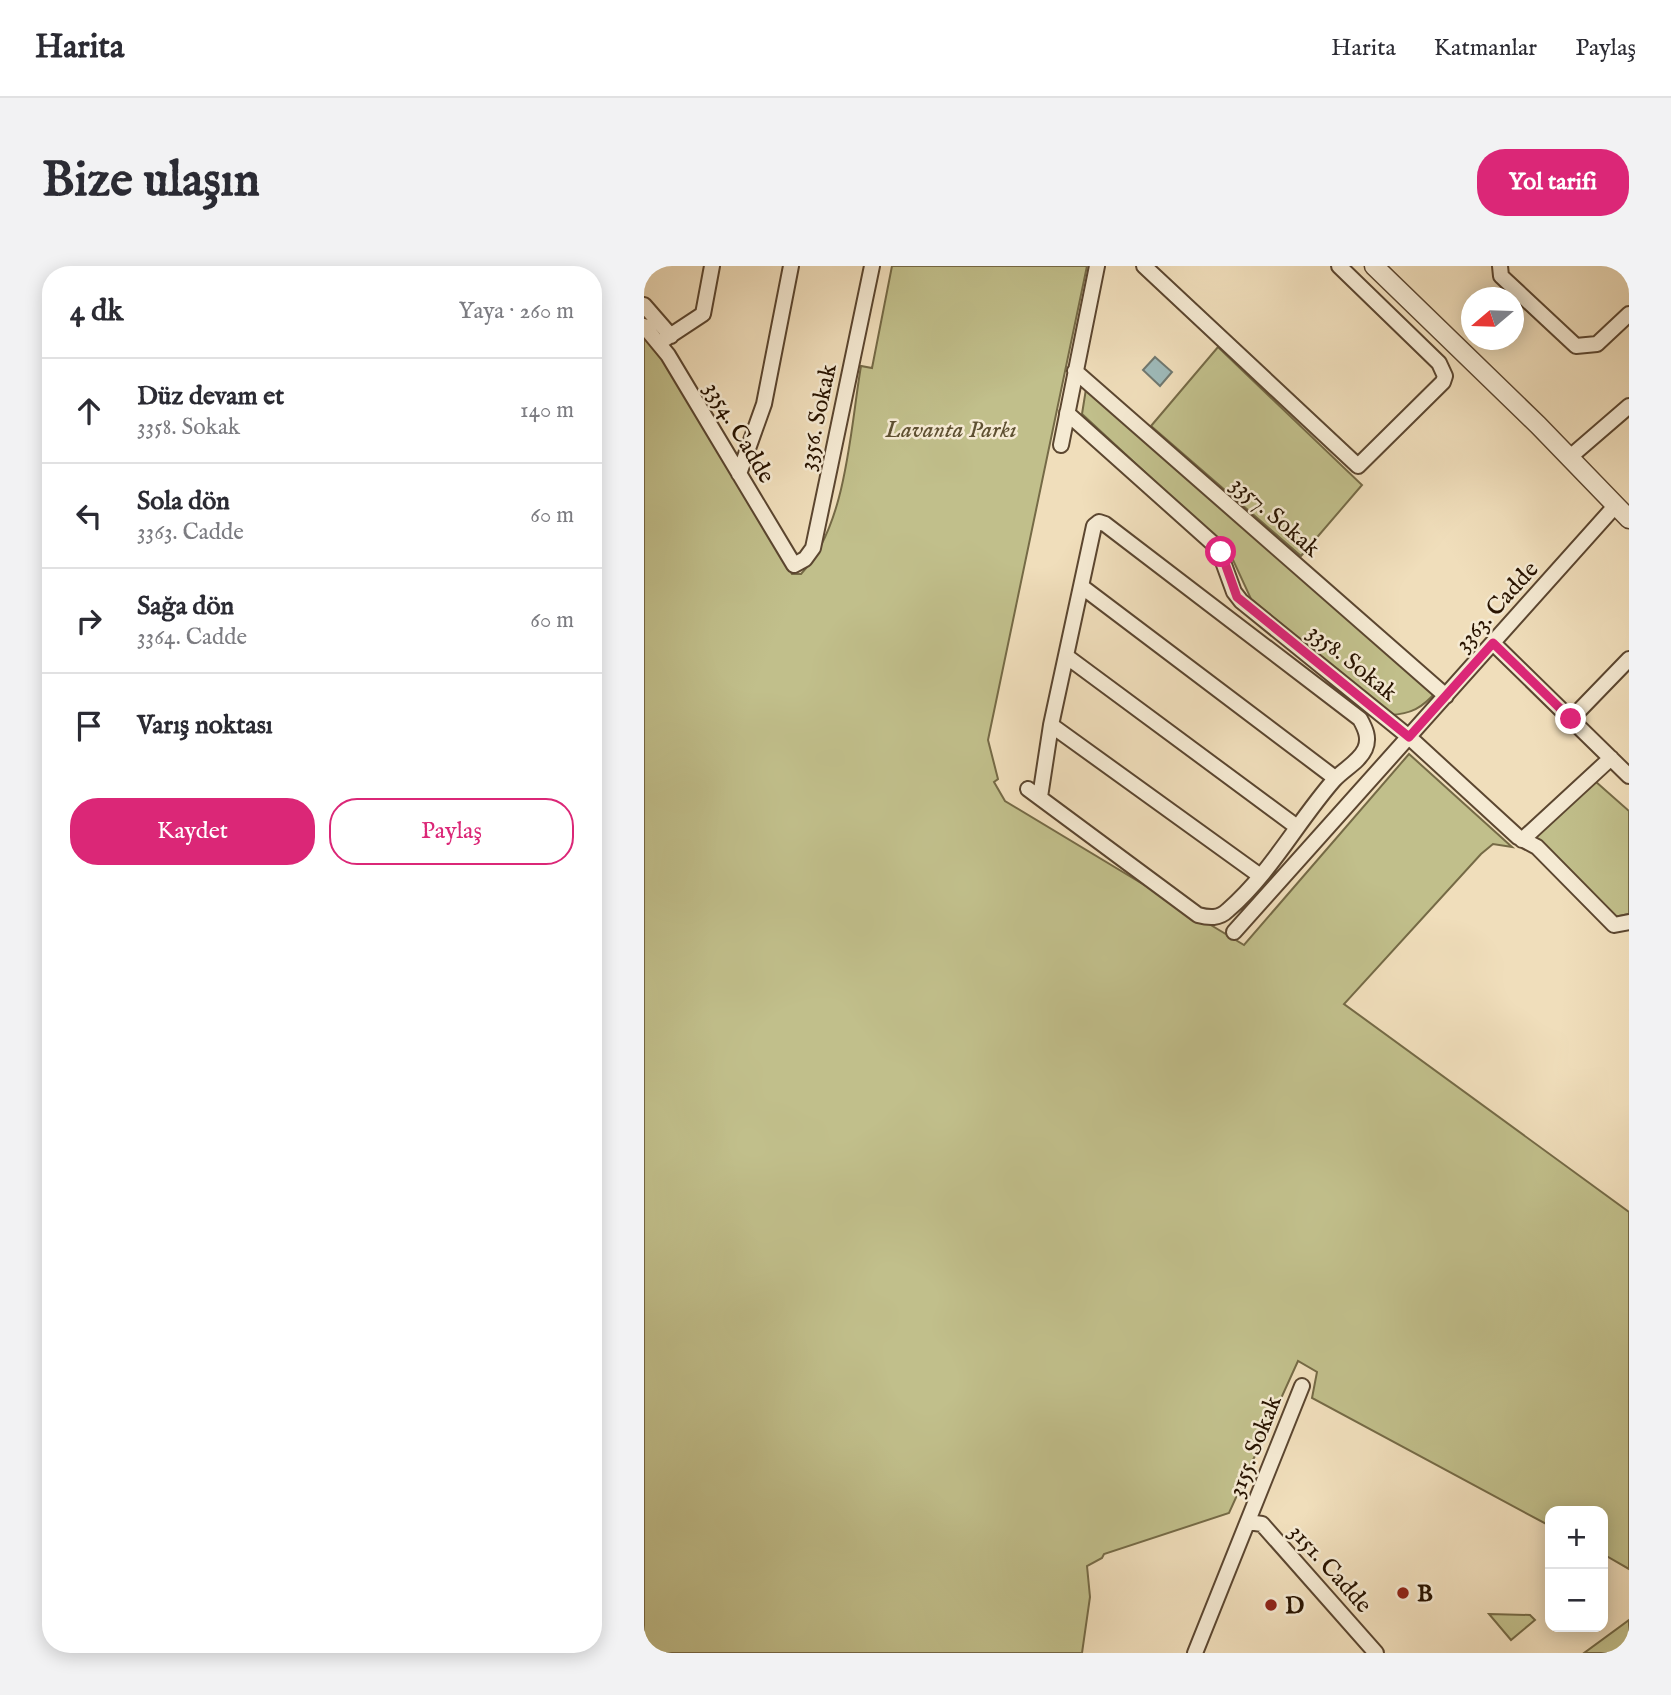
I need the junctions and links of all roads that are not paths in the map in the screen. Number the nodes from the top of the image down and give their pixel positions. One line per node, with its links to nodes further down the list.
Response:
1 (712, 266): 12 (street)
2 (791, 266): 18 (street)
3 (872, 266): 21 (street, 3356. Sokak)
4 (1097, 266): 13 (street)
5 (1144, 266): 6 (street)
6 (1339, 266)
7 (1374, 266): 17 (street)
8 (1500, 266): 10 (street)
9 (644, 305): 12 (street)
10 (1629, 314)
11 (644, 326): 12 (street, 3354. Cadde)
12 (665, 339): 18 (street, 3354. Cadde)
13 (1076, 371): 15 (street); 26 (street, 3357. Sokak)
14 (1629, 406): 17 (street)
15 (1067, 413): 16 (street); 29 (street, 3358. Sokak)
16 (1061, 445)
17 (1570, 457): 19 (street)
18 (739, 474): 21 (street, 3354. Cadde)
19 (1616, 505): 20 (street); 23 (street, 3363. Cadde)
20 (1629, 519)
21 (792, 565)
22 (1081, 586): 24 (street); 32 (street); 32 (street)
23 (1493, 643): 26 (street, 3363. Cadde); 27 (street)
24 (1066, 656): 28 (street); 33 (street)
25 (1629, 659): 27 (street)
26 (1446, 695): 29 (street, 3363. Cadde)
27 (1571, 719): 30 (street)
28 (1051, 725): 35 (street); 35 (street)
29 (1409, 737): 34 (street, 3358. Sokak); 37 (street, 3363. Cadde)
30 (1611, 758): 31 (street); 34 (street)
31 (1629, 776)
32 (1335, 778): 33 (street)
33 (1297, 827): 35 (street)
34 (1522, 839): 36 (street, 3358. Sokak)
35 (1259, 875)
36 (1629, 922)
37 (1234, 932)
38 (1302, 1386): 39 (street, 3155. Sokak)
39 (1248, 1522): 40 (street, 3155. Sokak); 41 (street, 3151. Cadde)
40 (1195, 1653)
41 (1376, 1653)

